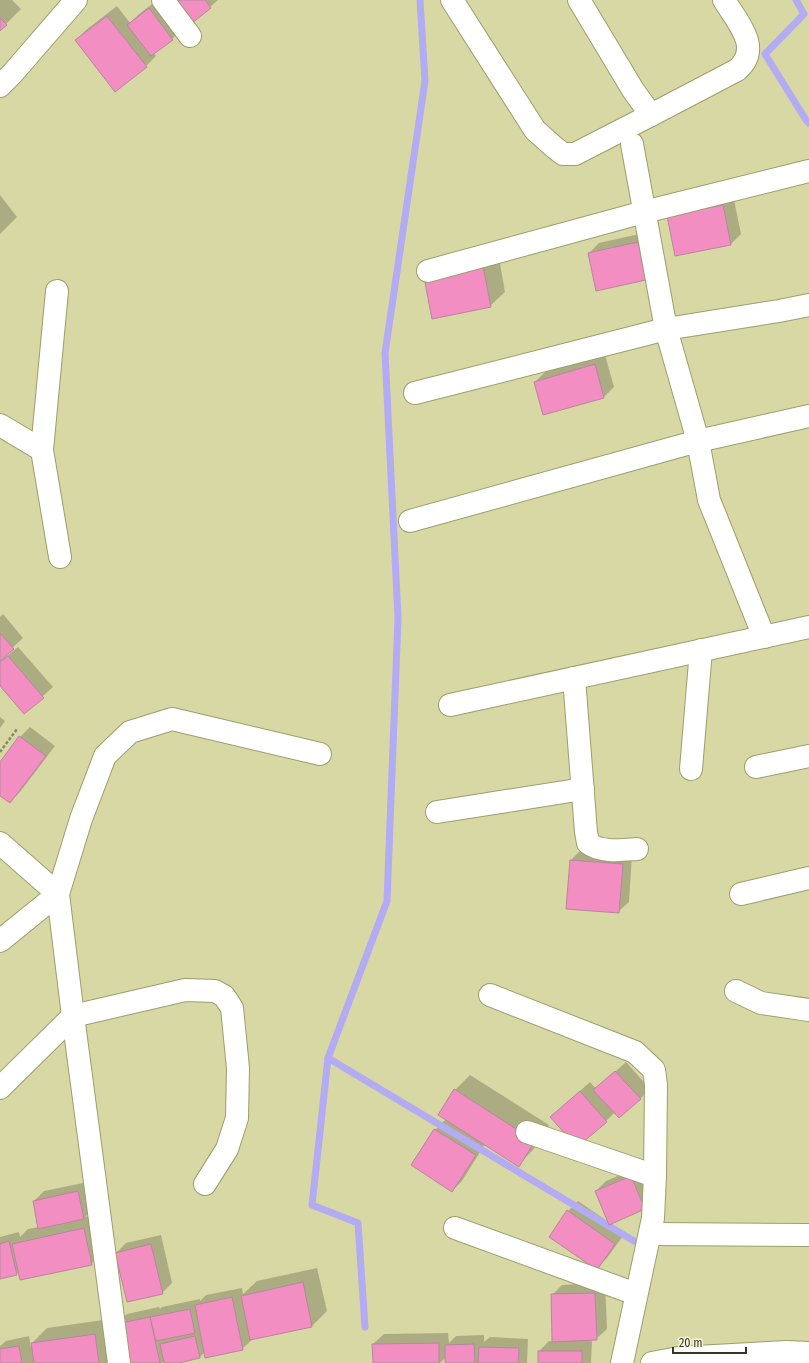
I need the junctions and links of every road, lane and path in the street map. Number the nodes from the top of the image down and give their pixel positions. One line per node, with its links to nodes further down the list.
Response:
1 (76, 0): 7 (street)
2 (163, 0): 6 (street)
3 (452, 0): 8 (street)
4 (579, 0): 8 (street)
5 (724, 0): 8 (street)
6 (190, 36)
7 (0, 86)
8 (651, 114)
9 (632, 144): 11 (street)
10 (809, 171): 11 (street)
11 (644, 212): 12 (street); 15 (street)
12 (428, 271)
13 (57, 291): 20 (street)
14 (809, 305): 15 (street)
15 (666, 329): 16 (street); 19 (street)
16 (415, 393)
17 (809, 416): 19 (street)
18 (0, 425): 20 (street)
19 (698, 441): 21 (street); 24 (street)
20 (42, 450): 22 (street)
21 (410, 521)
22 (60, 556)
23 (809, 627): 24 (street)
24 (764, 637): 25 (street)
25 (701, 650): 26 (street); 33 (street)
26 (574, 678): 27 (street); 34 (street)
27 (450, 705)
28 (17, 729): 29 (path)
29 (0, 752)
30 (320, 754): 39 (street)
31 (809, 756): 32 (street)
32 (756, 767)
33 (690, 769)
34 (583, 789): 35 (street); 37 (street)
35 (437, 812)
36 (0, 843): 39 (street)
37 (637, 849)
38 (809, 878): 40 (street)
39 (58, 894): 41 (street); 45 (street)
40 (741, 894)
41 (0, 941)
42 (736, 991): 44 (street)
43 (490, 995): 48 (street)
44 (809, 1010)
45 (73, 1016): 46 (street); 49 (street); 55 (street)
46 (0, 1088)
47 (527, 1132): 48 (street)
48 (656, 1176): 51 (street)
49 (205, 1184)
50 (455, 1228): 53 (street)
51 (650, 1234): 52 (street); 53 (street)
52 (809, 1235)
53 (636, 1294): 56 (street)
54 (809, 1353): 57 (street)
55 (119, 1363)
56 (622, 1363)
57 (652, 1363)

